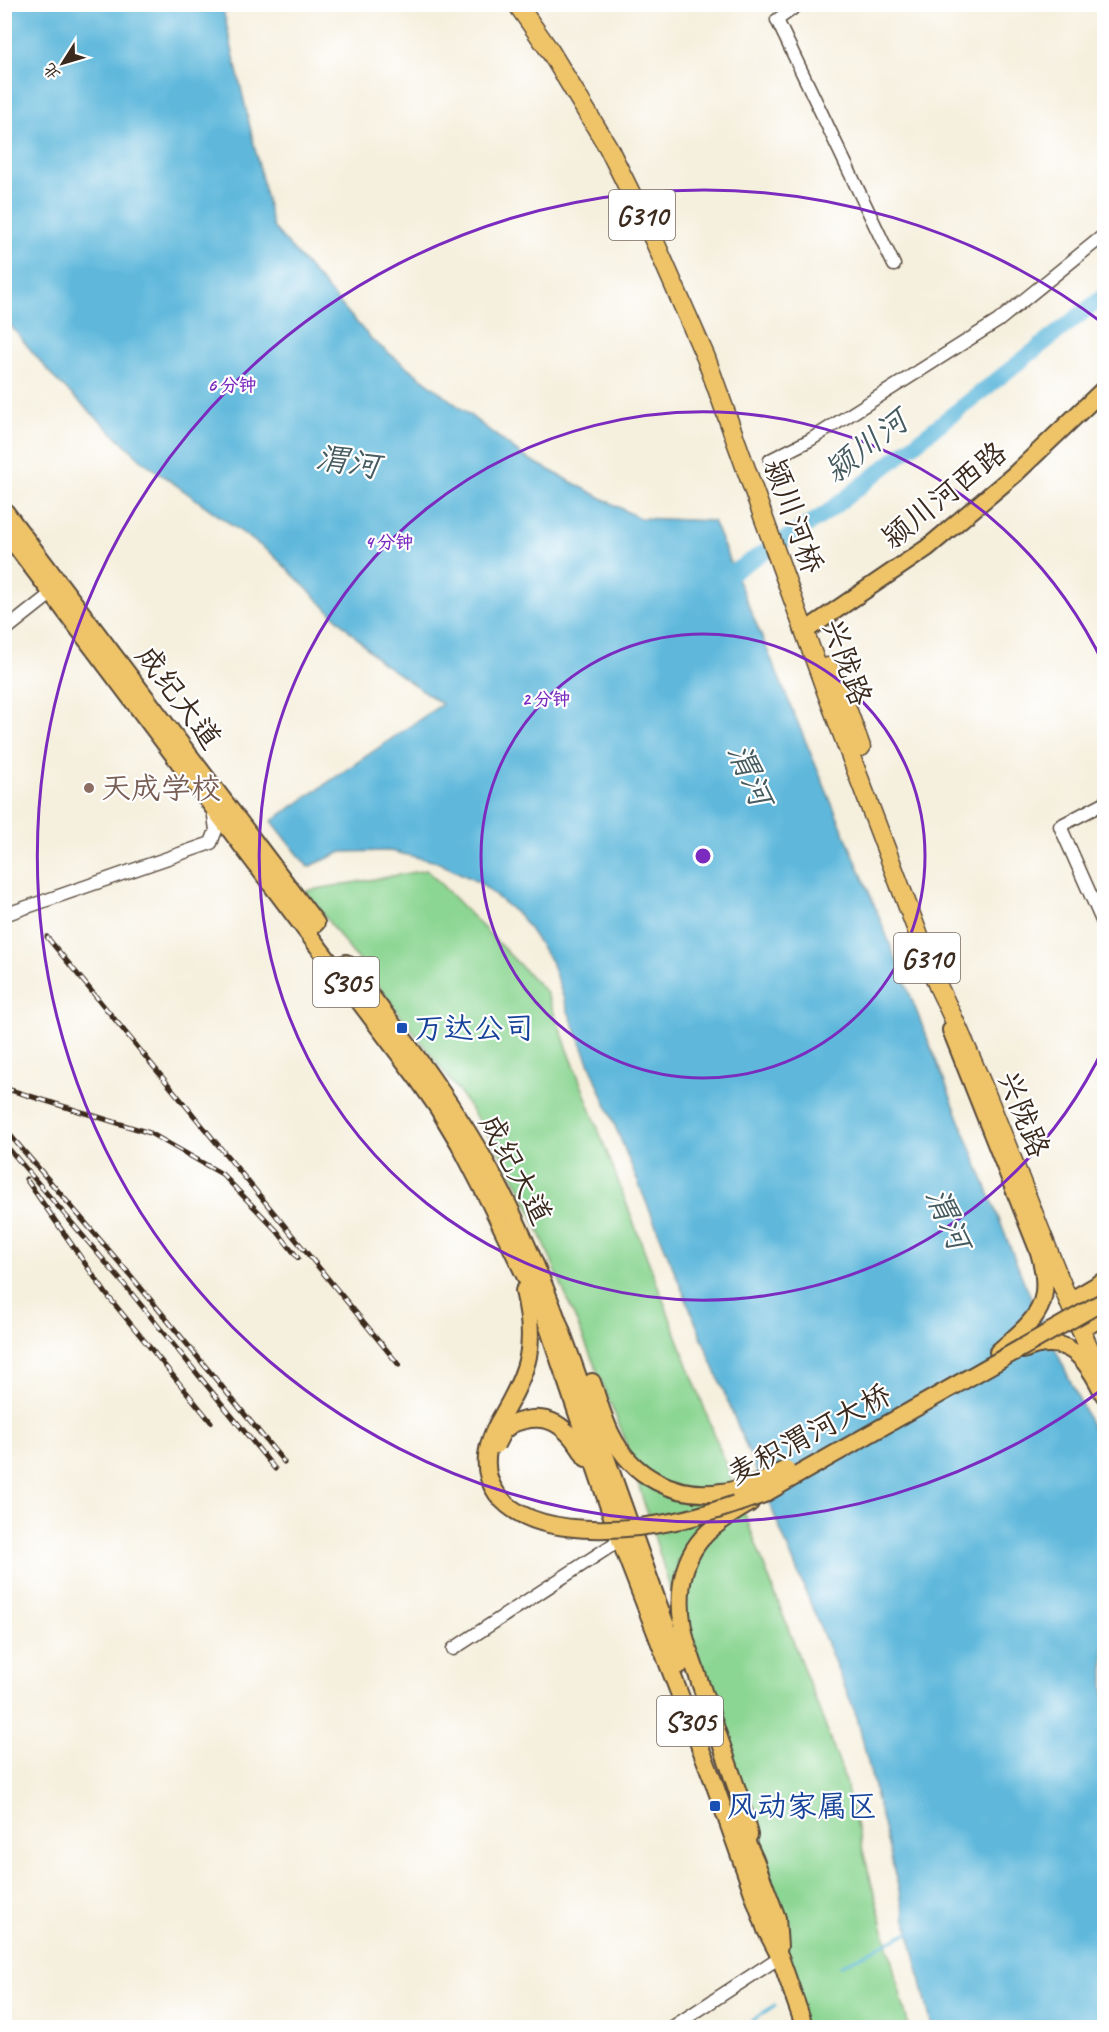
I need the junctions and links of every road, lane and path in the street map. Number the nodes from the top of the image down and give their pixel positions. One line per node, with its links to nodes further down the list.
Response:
1 (517, 4): 11 (highway, 颍川河桥 / G310)
2 (799, 4): 4 (street)
3 (1104, 235): 7 (street)
4 (894, 265)
5 (1104, 389): 13 (main road, 颍川河西路)
6 (1104, 399): 13 (main road, 颍川河西路)
7 (770, 460)
8 (4, 510): 19 (main road, 成纪大道)
9 (4, 530): 10 (main road, 成纪大道 / S305)
10 (52, 593): 12 (street); 15 (main road, 成纪大道 / S305)
11 (798, 610): 13 (highway, 兴陇路); 18 (highway, 兴陇路 / G310)
12 (4, 631)
13 (810, 632): 23 (highway, 兴陇路)
14 (1104, 803): 17 (street)
15 (213, 808): 16 (street); 20 (main road, 成纪大道 / S305)
16 (4, 915)
17 (1104, 925)
18 (938, 986): 23 (highway, 兴陇路 / G310); 26 (main road)
19 (496, 1181): 32 (main road, bridge); 35 (main road, 成纪大道)
20 (516, 1256): 30 (main road, 麦积渭河大桥); 31 (main road, 成纪大道 / S305)
21 (1104, 1281): 23 (main road)
22 (1104, 1293): 26 (main road, 麦积渭河大桥)
23 (1073, 1299): 25 (highway, 兴陇路)
24 (1104, 1301): 26 (main road, 麦积渭河大桥, bridge)
25 (1092, 1324): 27 (highway, 兴陇路); 28 (highway, 兴陇路)
26 (1001, 1355): 29 (main road, bridge); 32 (main road, 麦积渭河大桥, bridge)
27 (1104, 1355)
28 (1104, 1382)
29 (1104, 1395)
30 (507, 1420): 31 (main road); 32 (main road, 麦积渭河大桥, bridge)
31 (601, 1483): 33 (main road, 成纪大道 / S305)
32 (762, 1488): 35 (main road, bridge)
33 (620, 1540): 34 (street); 36 (main road, 成纪大道 / S305)
34 (453, 1649)
35 (755, 1860): 36 (main road, 成纪大道)
36 (780, 1957): 37 (main road, 成纪大道 / S305); 38 (street)
37 (800, 2025)
38 (671, 2028)

